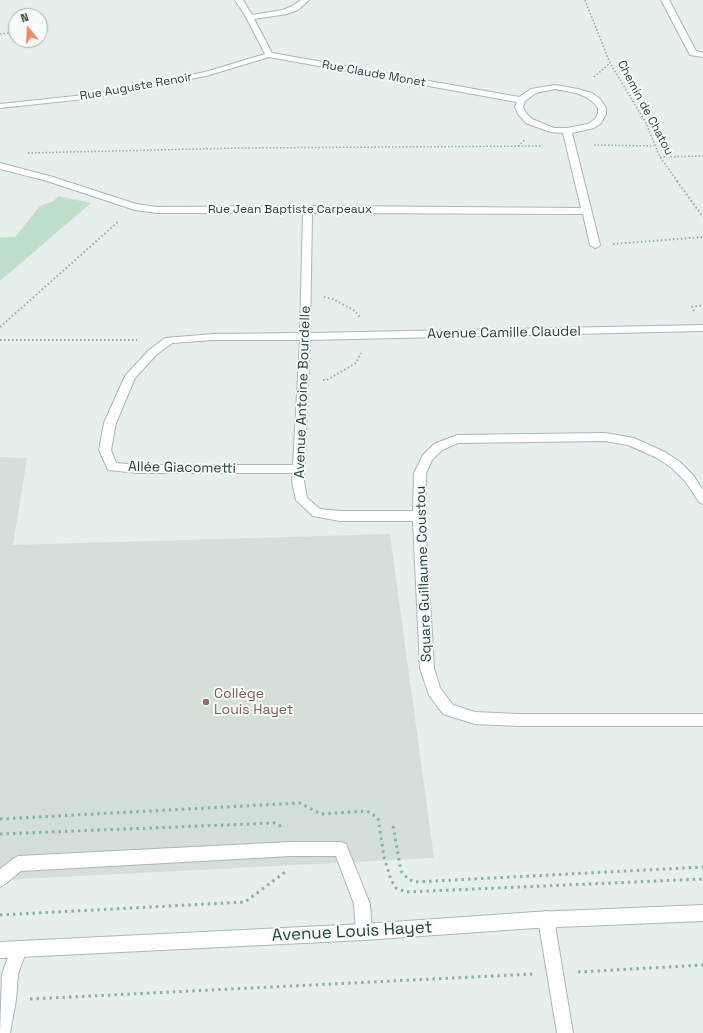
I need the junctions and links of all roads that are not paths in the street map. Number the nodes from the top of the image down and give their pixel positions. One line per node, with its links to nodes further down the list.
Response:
1 (239, 0): 4 (street)
2 (305, 0): 4 (street)
3 (665, 0): 6 (street)
4 (250, 17): 5 (street)
5 (269, 54): 7 (street, Rue Claude Monet); 8 (street, Rue Auguste Renoir)
6 (703, 56)
7 (521, 100): 9 (street); 9 (street)
8 (0, 106)
9 (567, 131): 12 (street)
10 (0, 166): 11 (street, Rue Jean Baptiste Carpeaux)
11 (308, 210): 12 (street, Rue Jean Baptiste Carpeaux); 15 (street, Avenue Antoine Bourdelle)
12 (587, 211): 13 (street)
13 (595, 245)
14 (703, 328): 15 (street, Avenue Camille Claudel)
15 (305, 337): 16 (street, Avenue Antoine Bourdelle); 16 (street, Allée Giacometti)
16 (299, 469): 18 (street, Avenue Antoine Bourdelle)
17 (703, 499): 18 (street, Square Guillaume Coustou)
18 (419, 516): 19 (street, Square Guillaume Coustou)
19 (703, 720)
20 (0, 879): 23 (street)
21 (703, 913): 22 (street, Avenue Louis Hayet)
22 (546, 919): 23 (street, Avenue Louis Hayet); 27 (street)
23 (364, 932): 24 (street, Avenue Louis Hayet)
24 (20, 949): 25 (street, Avenue Louis Hayet); 26 (street)
25 (0, 950)
26 (2, 1033)
27 (565, 1033)

